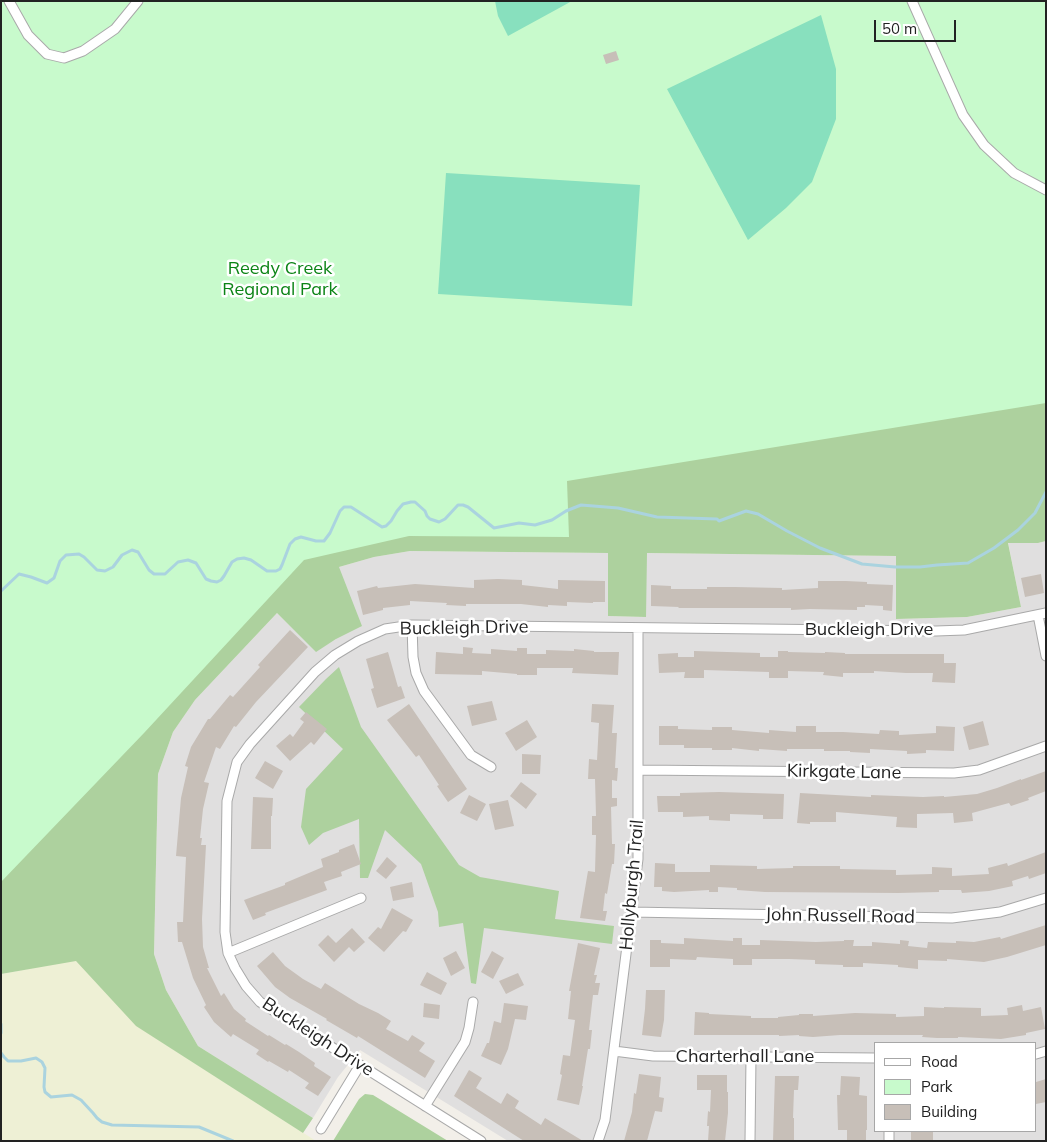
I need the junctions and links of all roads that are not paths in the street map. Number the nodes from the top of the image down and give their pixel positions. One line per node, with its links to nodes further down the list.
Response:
1 (9, 1): 2 (street)
2 (138, 1)
3 (912, 1): 4 (street)
4 (1046, 190)
5 (1042, 614): 7 (street, Buckleigh Drive); 8 (street)
6 (412, 625): 7 (street, Buckleigh Drive); 10 (street); 15 (street, Buckleigh Drive)
7 (638, 628): 11 (street, Hollyburgh Trail)
8 (1046, 656)
9 (1046, 746): 11 (street, Kirkgate Lane)
10 (491, 767)
11 (639, 770): 14 (street, Hollyburgh Trail)
12 (361, 898): 15 (street)
13 (1046, 898): 14 (street, John Russell Road)
14 (632, 912): 17 (street, Hollyburgh Trail)
15 (228, 953): 20 (street, Buckleigh Drive)
16 (473, 1002): 21 (street)
17 (614, 1051): 18 (street, Charterhall Lane); 24 (street, Hollyburgh Trail)
18 (751, 1057): 19 (street, Charterhall Lane); 25 (street)
19 (874, 1058)
20 (360, 1065): 21 (street, Buckleigh Drive); 22 (street)
21 (425, 1106): 23 (street, Buckleigh Drive)
22 (321, 1129)
23 (481, 1141)
24 (598, 1141)
25 (750, 1141)

